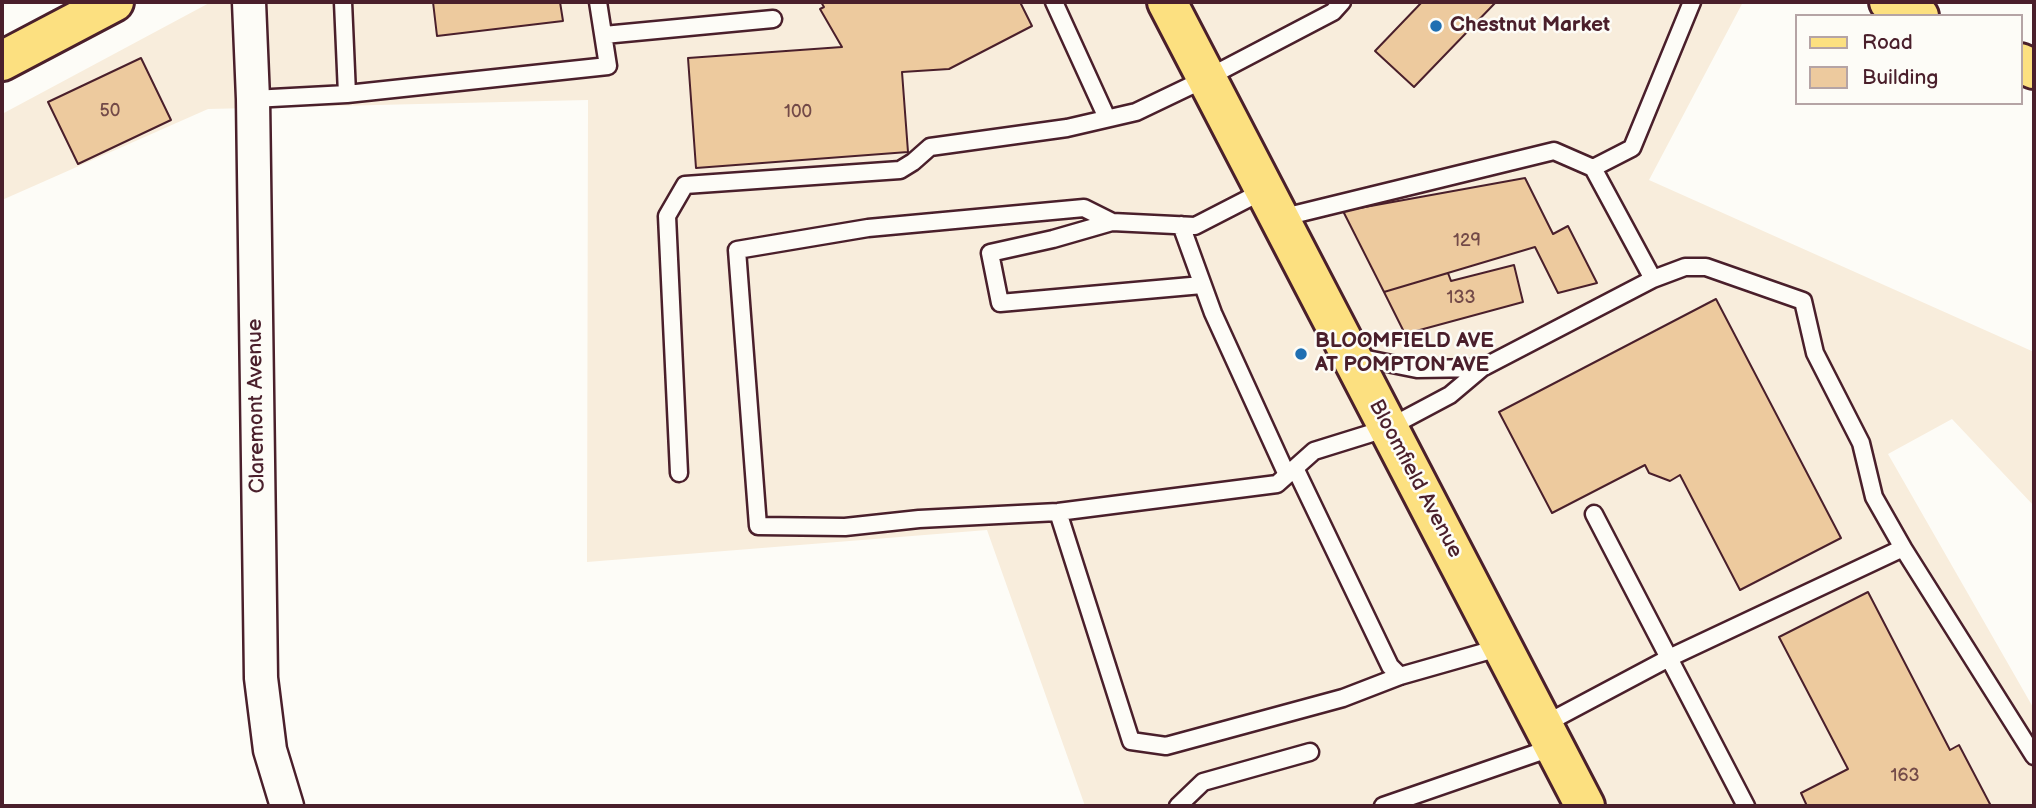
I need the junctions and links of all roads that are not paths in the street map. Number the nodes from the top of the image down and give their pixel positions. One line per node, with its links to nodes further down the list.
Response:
1 (114, 2): 13 (main road)
2 (249, 2): 16 (street, Claremont Avenue)
3 (343, 2): 15 (lane)
4 (598, 2): 12 (lane)
5 (1054, 2): 17 (lane)
6 (1167, 2): 14 (main road, Bloomfield Avenue)
7 (1692, 2): 18 (lane)
8 (1889, 2): 10 (main road)
9 (1332, 5): 14 (lane)
10 (1915, 14)
11 (773, 19): 12 (lane)
12 (604, 35): 15 (lane)
13 (2, 61)
14 (1207, 78): 17 (lane); 19 (main road, Bloomfield Avenue)
15 (347, 94): 16 (lane)
16 (253, 99): 38 (street, Claremont Avenue)
17 (1107, 118): 28 (lane)
18 (1593, 168): 19 (lane); 22 (lane)
19 (1272, 204): 21 (lane); 24 (main road, Bloomfield Avenue)
20 (1112, 222): 21 (lane); 23 (lane); 29 (lane)
21 (1181, 225): 23 (lane)
22 (1653, 279): 25 (lane); 31 (lane)
23 (1202, 285): 27 (lane)
24 (1351, 356): 25 (lane); 26 (main road, Bloomfield Avenue)
25 (1482, 368): 26 (lane)
26 (1388, 428): 27 (lane); 32 (main road, Bloomfield Avenue)
27 (1291, 472): 29 (lane); 34 (lane)
28 (680, 473)
29 (1058, 512): 34 (lane)
30 (1594, 514): 33 (lane)
31 (1903, 548): 33 (lane); 37 (lane)
32 (1502, 647): 34 (lane); 35 (main road, Bloomfield Avenue)
33 (1669, 658): 35 (lane); 42 (lane)
34 (1400, 676)
35 (1549, 736): 40 (lane); 41 (main road, Bloomfield Avenue)
36 (1310, 752): 39 (lane)
37 (2034, 756)
38 (287, 806)
39 (1178, 806)
40 (1382, 806)
41 (1586, 806)
42 (1746, 806)

